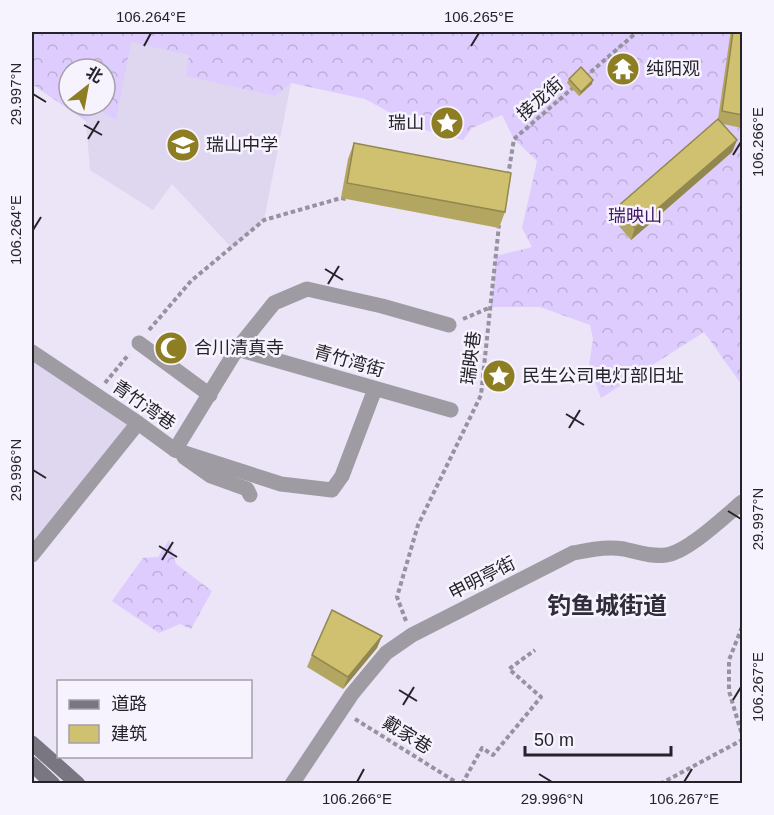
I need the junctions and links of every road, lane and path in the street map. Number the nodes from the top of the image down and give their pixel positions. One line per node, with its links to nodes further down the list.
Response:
1 (637, 32): 2 (path, 接龙街)
2 (585, 78)
3 (576, 85): 4 (path, 接龙街)
4 (507, 179)
5 (353, 201): 9 (path)
6 (501, 219): 8 (path, 瑞映巷)
7 (488, 226): 8 (path)
8 (499, 228): 10 (path, 瑞映巷)
9 (175, 298)
10 (491, 307): 11 (path); 24 (path, 瑞映巷)
11 (449, 325): 13 (street, 青竹湾巷)
12 (139, 343): 16 (street)
13 (237, 349): 15 (street, 青竹湾街); 16 (street, 青竹湾巷)
14 (32, 352): 18 (street, 青竹湾巷)
15 (375, 389): 17 (street, 青竹湾街); 19 (street)
16 (210, 395): 19 (street, 青竹湾巷)
17 (451, 410)
18 (138, 423): 19 (street, 青竹湾巷); 22 (street)
19 (175, 450): 20 (street)
20 (250, 495)
21 (742, 502): 24 (street, 申明亭街)
22 (32, 555)
23 (742, 627): 27 (path)
24 (412, 635): 26 (street, 申明亭街)
25 (535, 650): 34 (path)
26 (341, 710): 33 (street, 申明亭街); 34 (path, 戴家巷)
27 (742, 735)
28 (742, 740): 35 (path)
29 (32, 743): 32 (main road)
30 (32, 765): 31 (main road)
31 (53, 783)
32 (78, 783)
33 (292, 783)
34 (460, 783)
35 (660, 783)

